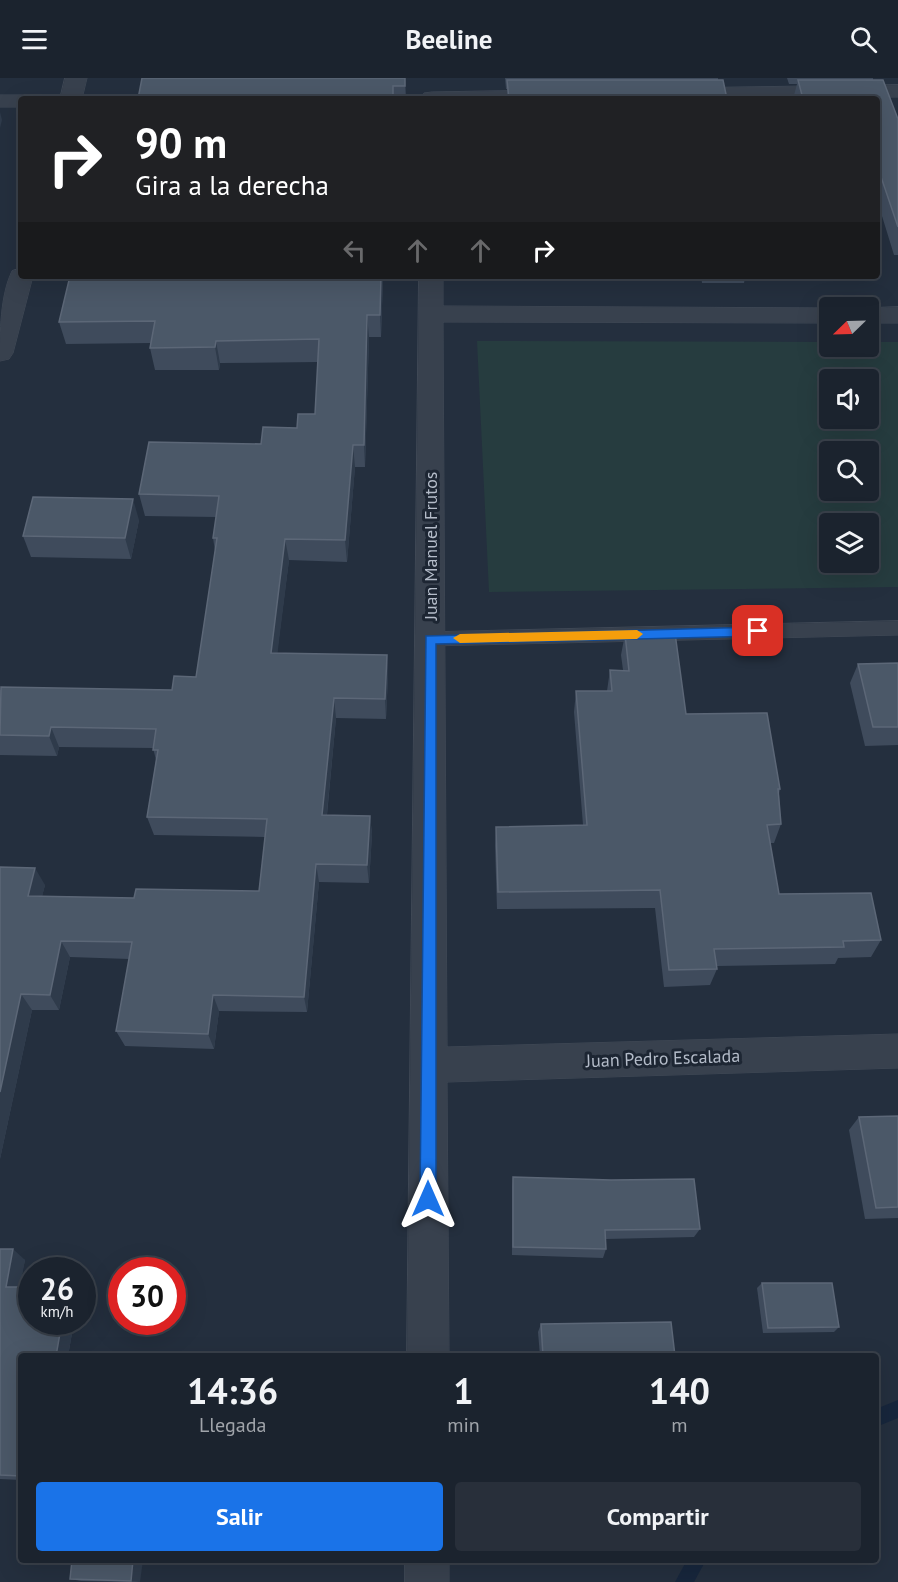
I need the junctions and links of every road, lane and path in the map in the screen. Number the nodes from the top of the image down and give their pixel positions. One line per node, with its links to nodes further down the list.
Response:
1 (76, 78): 5 (street)
2 (432, 78): 6 (street)
3 (898, 91): 4 (street)
4 (659, 95)
5 (71, 96)
6 (432, 96)
7 (0, 101): 8 (street)
8 (18, 101)
9 (20, 279): 15 (street)
10 (431, 279): 11 (street, Juan Manuel Frutos)
11 (431, 314): 12 (street); 18 (street, Juan Manuel Frutos)
12 (819, 315)
13 (879, 315): 14 (street)
14 (898, 315)
15 (4, 323): 16 (street)
16 (0, 353)
17 (898, 628): 18 (lane)
18 (430, 639): 20 (street, Juan Manuel Frutos)
19 (898, 1051): 20 (street, Juan Pedro Escalada)
20 (429, 1065): 21 (street, Juan Manuel Frutos)
21 (428, 1353)
22 (427, 1563): 23 (street)
23 (427, 1582)

